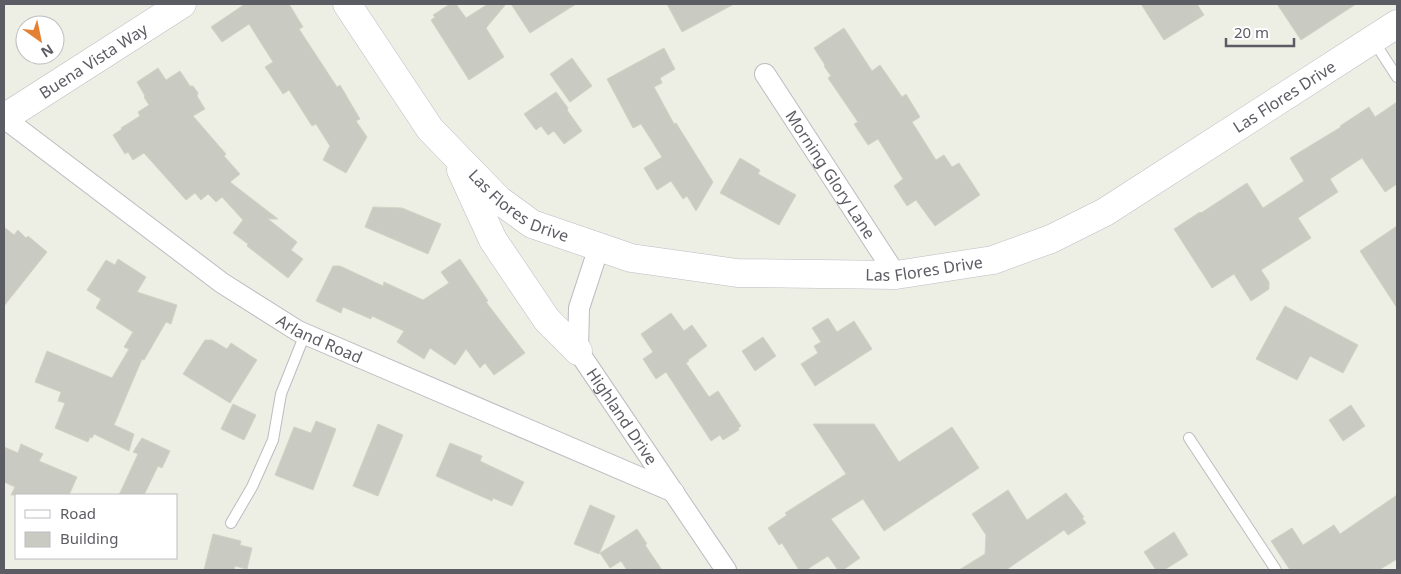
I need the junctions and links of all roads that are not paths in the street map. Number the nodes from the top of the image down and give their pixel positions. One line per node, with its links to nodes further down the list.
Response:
1 (182, 4): 7 (street, Buena Vista Way)
2 (347, 4): 8 (street, Las Flores Drive)
3 (1397, 24): 4 (street, Las Flores Drive)
4 (1373, 39): 6 (lane); 10 (street, Las Flores Drive)
5 (765, 74): 10 (street, Morning Glory Lane)
6 (1397, 77)
7 (4, 118): 11 (street, Arland Road)
8 (453, 153): 9 (street, Las Flores Drive); 12 (street)
9 (600, 247): 10 (street, Las Flores Drive); 12 (street, Highland Drive)
10 (896, 275)
11 (305, 334): 14 (street, Arland Road); 15 (lane)
12 (578, 352): 14 (street, Highland Drive)
13 (1189, 438): 17 (lane)
14 (674, 492): 16 (street, Highland Drive)
15 (231, 523)
16 (726, 570)
17 (1276, 570)

